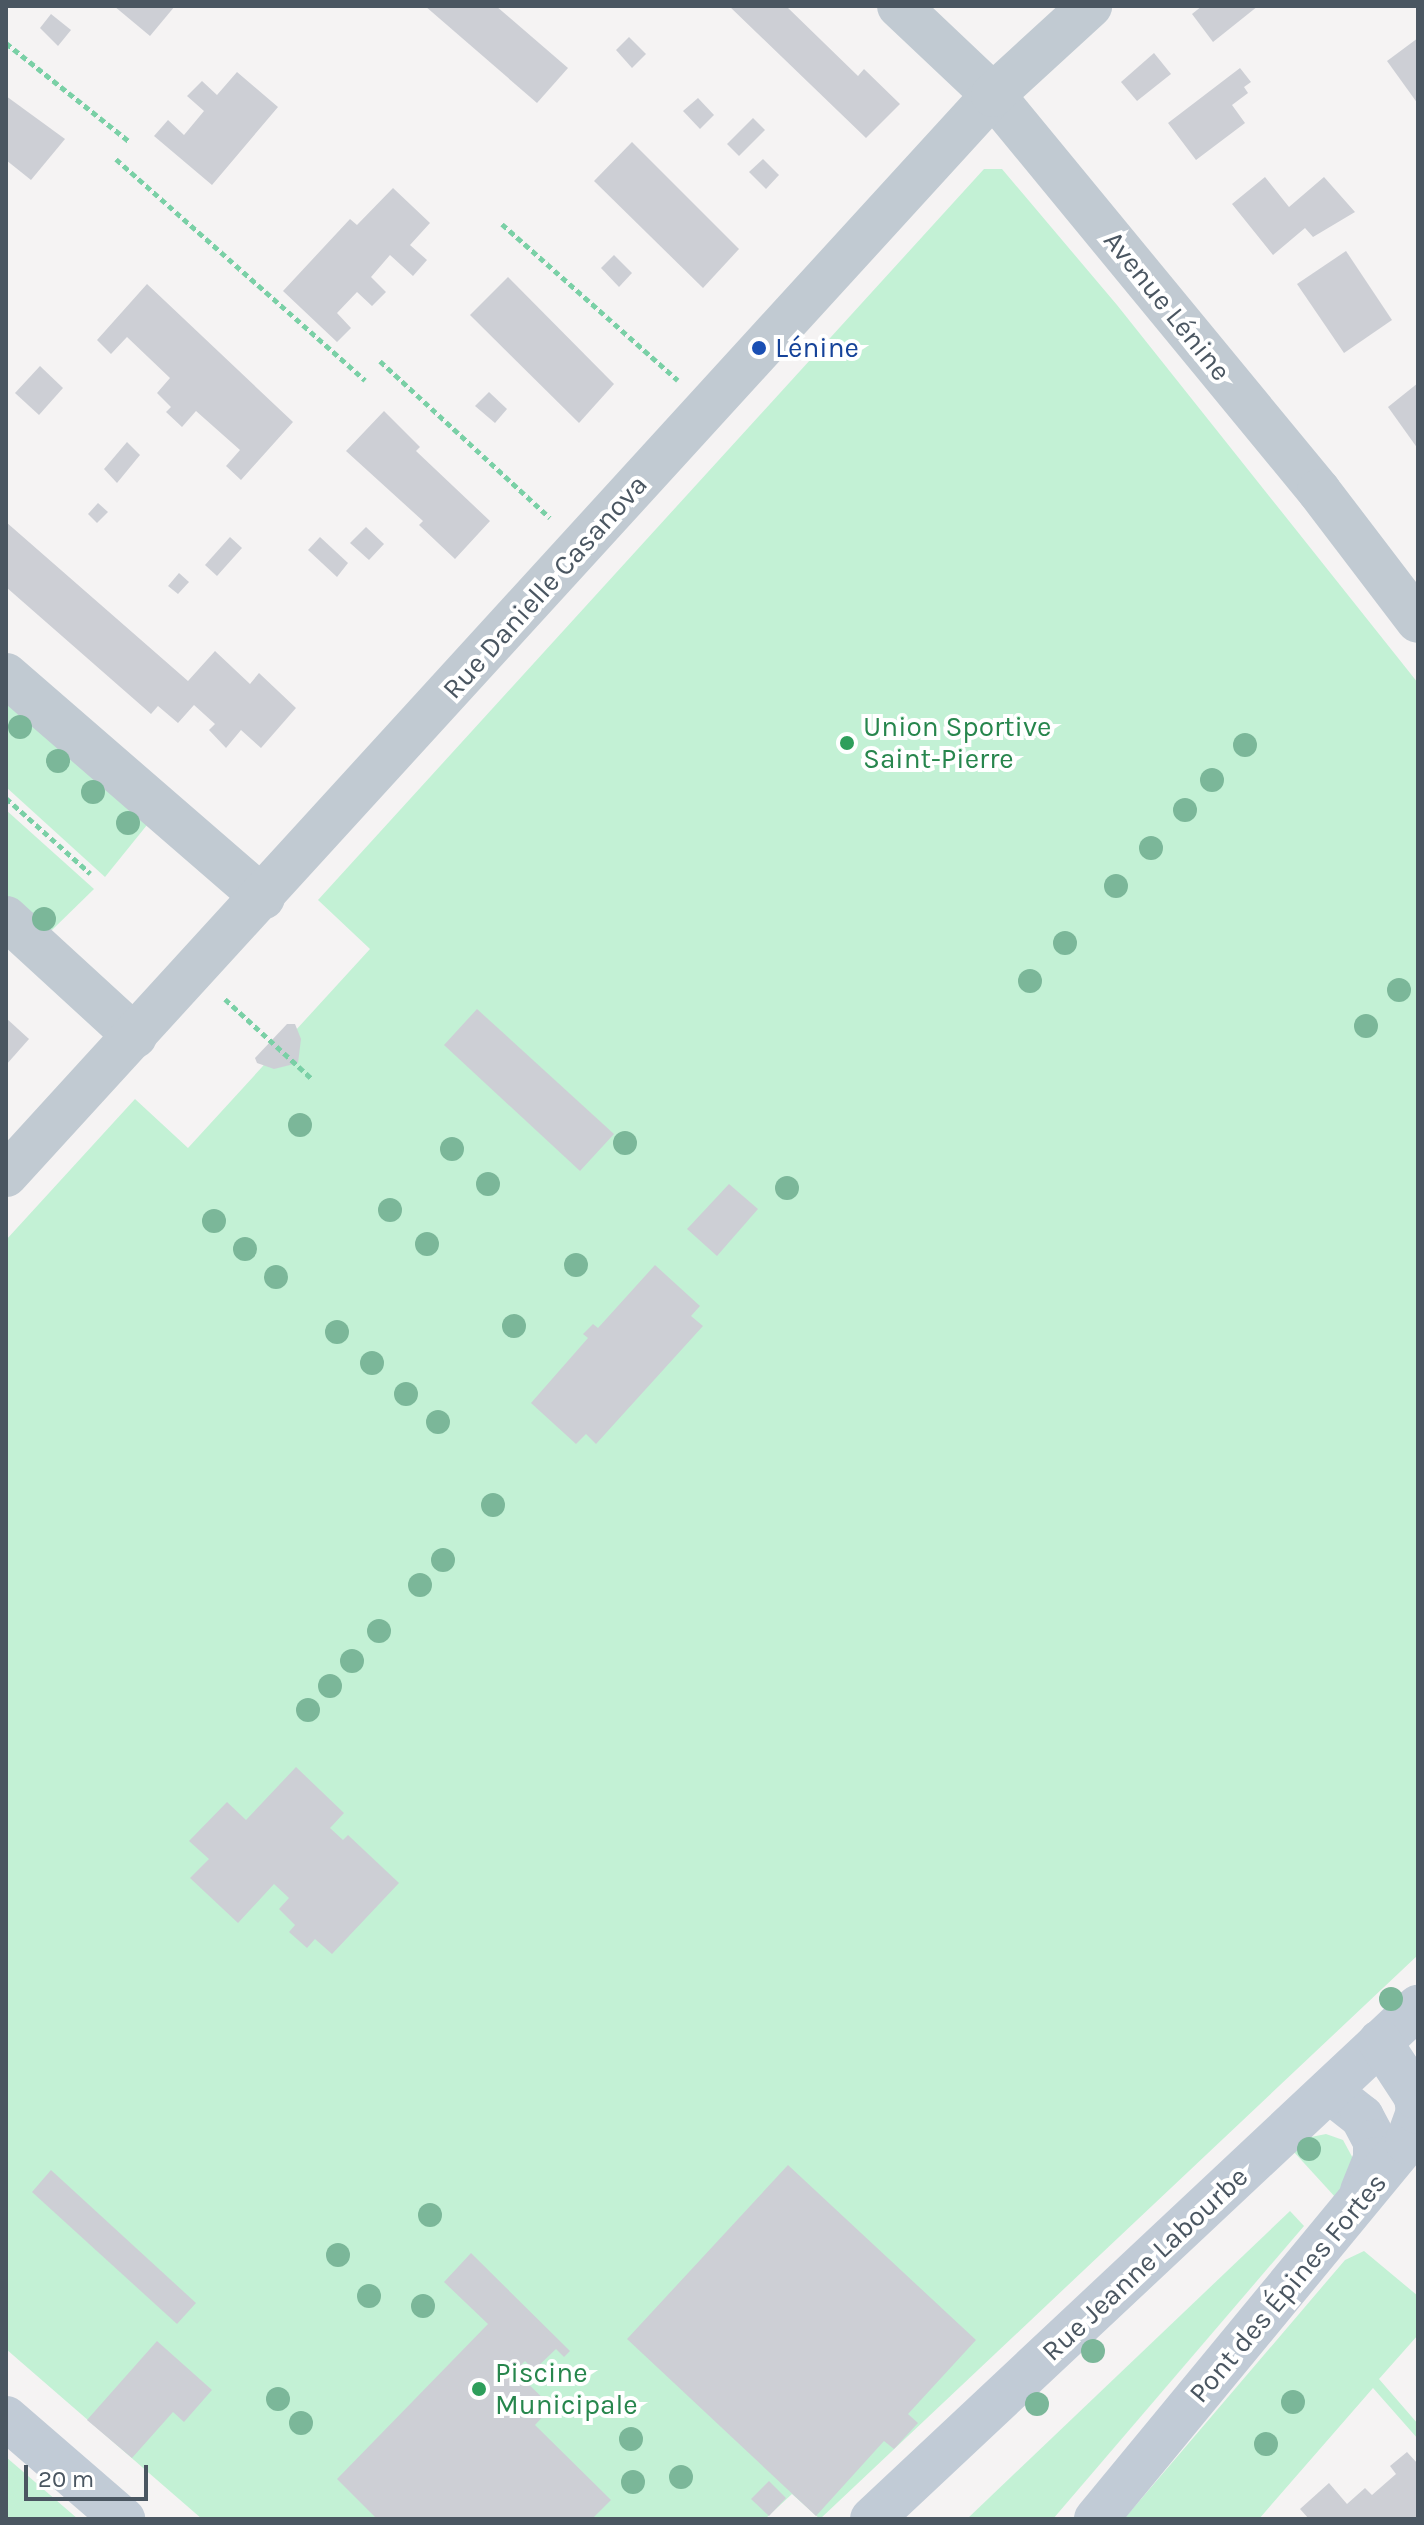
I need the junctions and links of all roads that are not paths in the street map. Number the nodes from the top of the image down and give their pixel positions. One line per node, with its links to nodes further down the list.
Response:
1 (899, 6): 3 (street, Avenue Lénine)
2 (1090, 6): 3 (street, Rue Danielle Casanova)
3 (993, 95): 4 (street, Avenue Lénine); 6 (street, Rue Danielle Casanova)
4 (1418, 621)
5 (6, 675): 6 (street)
6 (263, 898): 8 (street, Rue Danielle Casanova)
7 (6, 918): 8 (street)
8 (135, 1036): 9 (street, Rue Danielle Casanova)
9 (6, 1175)
10 (1418, 2007): 11 (street, Rue Jeanne Labourbe)
11 (1380, 2042): 12 (street, Rue Jeanne Labourbe); 13 (street, Pont des Épines Fortes)
12 (1329, 2091): 13 (street); 16 (street, Rue Jeanne Labourbe)
13 (1347, 2218): 17 (street, Pont des Épines Fortes)
14 (6, 2418): 15 (street)
15 (123, 2519)
16 (872, 2519)
17 (1096, 2519)

